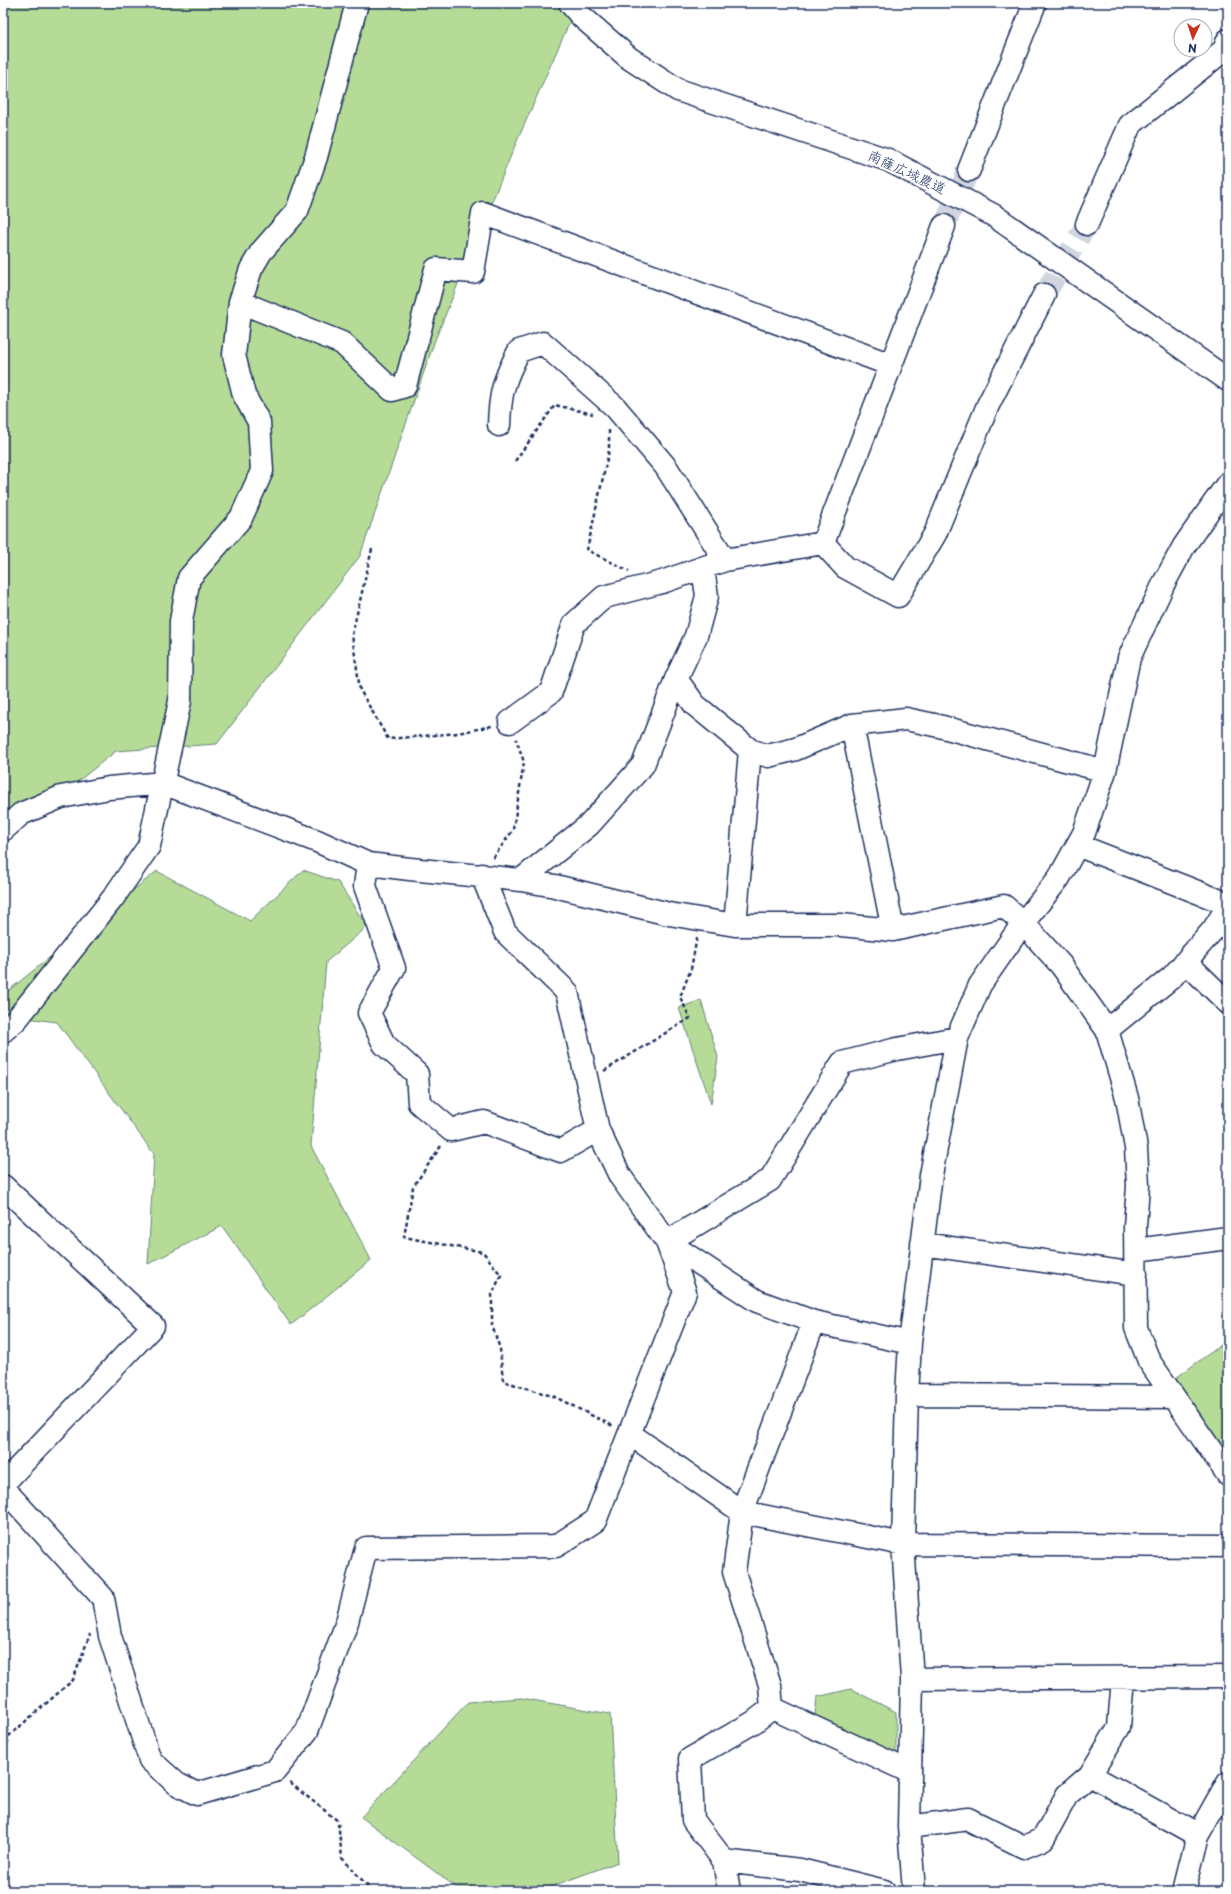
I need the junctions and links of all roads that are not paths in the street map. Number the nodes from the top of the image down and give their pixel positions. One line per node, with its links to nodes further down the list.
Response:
1 (357, 3): 9 (street)
2 (570, 3): 11 (street, 南薩広域農道)
3 (1036, 3): 5 (street)
4 (1228, 40): 6 (street)
5 (969, 170)
6 (1087, 224)
7 (944, 226): 10 (street)
8 (1044, 295): 14 (street)
9 (240, 302): 10 (street); 22 (street)
10 (891, 365): 14 (street)
11 (1228, 380)
12 (499, 425): 15 (street)
13 (1228, 484): 21 (street)
14 (823, 543): 15 (street)
15 (725, 560): 16 (street)
16 (703, 569): 17 (street); 18 (street)
17 (676, 679): 20 (street); 27 (street)
18 (510, 722)
19 (852, 725): 20 (street); 21 (street); 31 (street)
20 (750, 750): 30 (street)
21 (1105, 771): 24 (street)
22 (163, 784): 23 (street); 25 (street); 35 (street)
23 (3, 830)
24 (1077, 845): 28 (street); 29 (street)
25 (368, 864): 26 (street); 37 (street)
26 (482, 875): 27 (street); 37 (street)
27 (522, 880): 30 (street)
28 (1228, 905): 32 (street)
29 (1023, 923): 31 (street); 34 (street); 36 (street)
30 (736, 925): 31 (street)
31 (893, 930)
32 (1186, 962): 33 (street); 34 (street)
33 (1228, 1002)
34 (1107, 1030): 42 (street)
35 (3, 1031)
36 (957, 1038): 40 (street); 41 (street)
37 (598, 1130): 40 (street)
38 (3, 1186): 50 (street)
39 (1228, 1238): 42 (street)
40 (667, 1242): 44 (street); 48 (street)
41 (922, 1244): 43 (street); 45 (street)
42 (1136, 1250): 43 (street)
43 (1136, 1274): 47 (street)
44 (814, 1322): 45 (street); 52 (street)
45 (910, 1343): 46 (street)
46 (907, 1395): 47 (street); 53 (street)
47 (1174, 1398): 49 (street)
48 (630, 1434): 51 (street); 52 (street)
49 (1228, 1475)
50 (3, 1484)
51 (3, 1488)
52 (742, 1512): 53 (street); 58 (street)
53 (903, 1544): 54 (street); 57 (street)
54 (1228, 1546)
55 (1228, 1677): 56 (street)
56 (1123, 1678): 57 (street); 60 (street)
57 (912, 1679): 59 (street)
58 (772, 1708): 59 (street); 64 (street)
59 (910, 1772): 62 (street)
60 (1090, 1775): 62 (street); 63 (street)
61 (1228, 1782): 63 (street)
62 (908, 1827): 67 (street)
63 (1198, 1835): 68 (street)
64 (724, 1861): 65 (street); 66 (street)
65 (728, 1891)
66 (884, 1891)
67 (914, 1891)
68 (1184, 1891)

